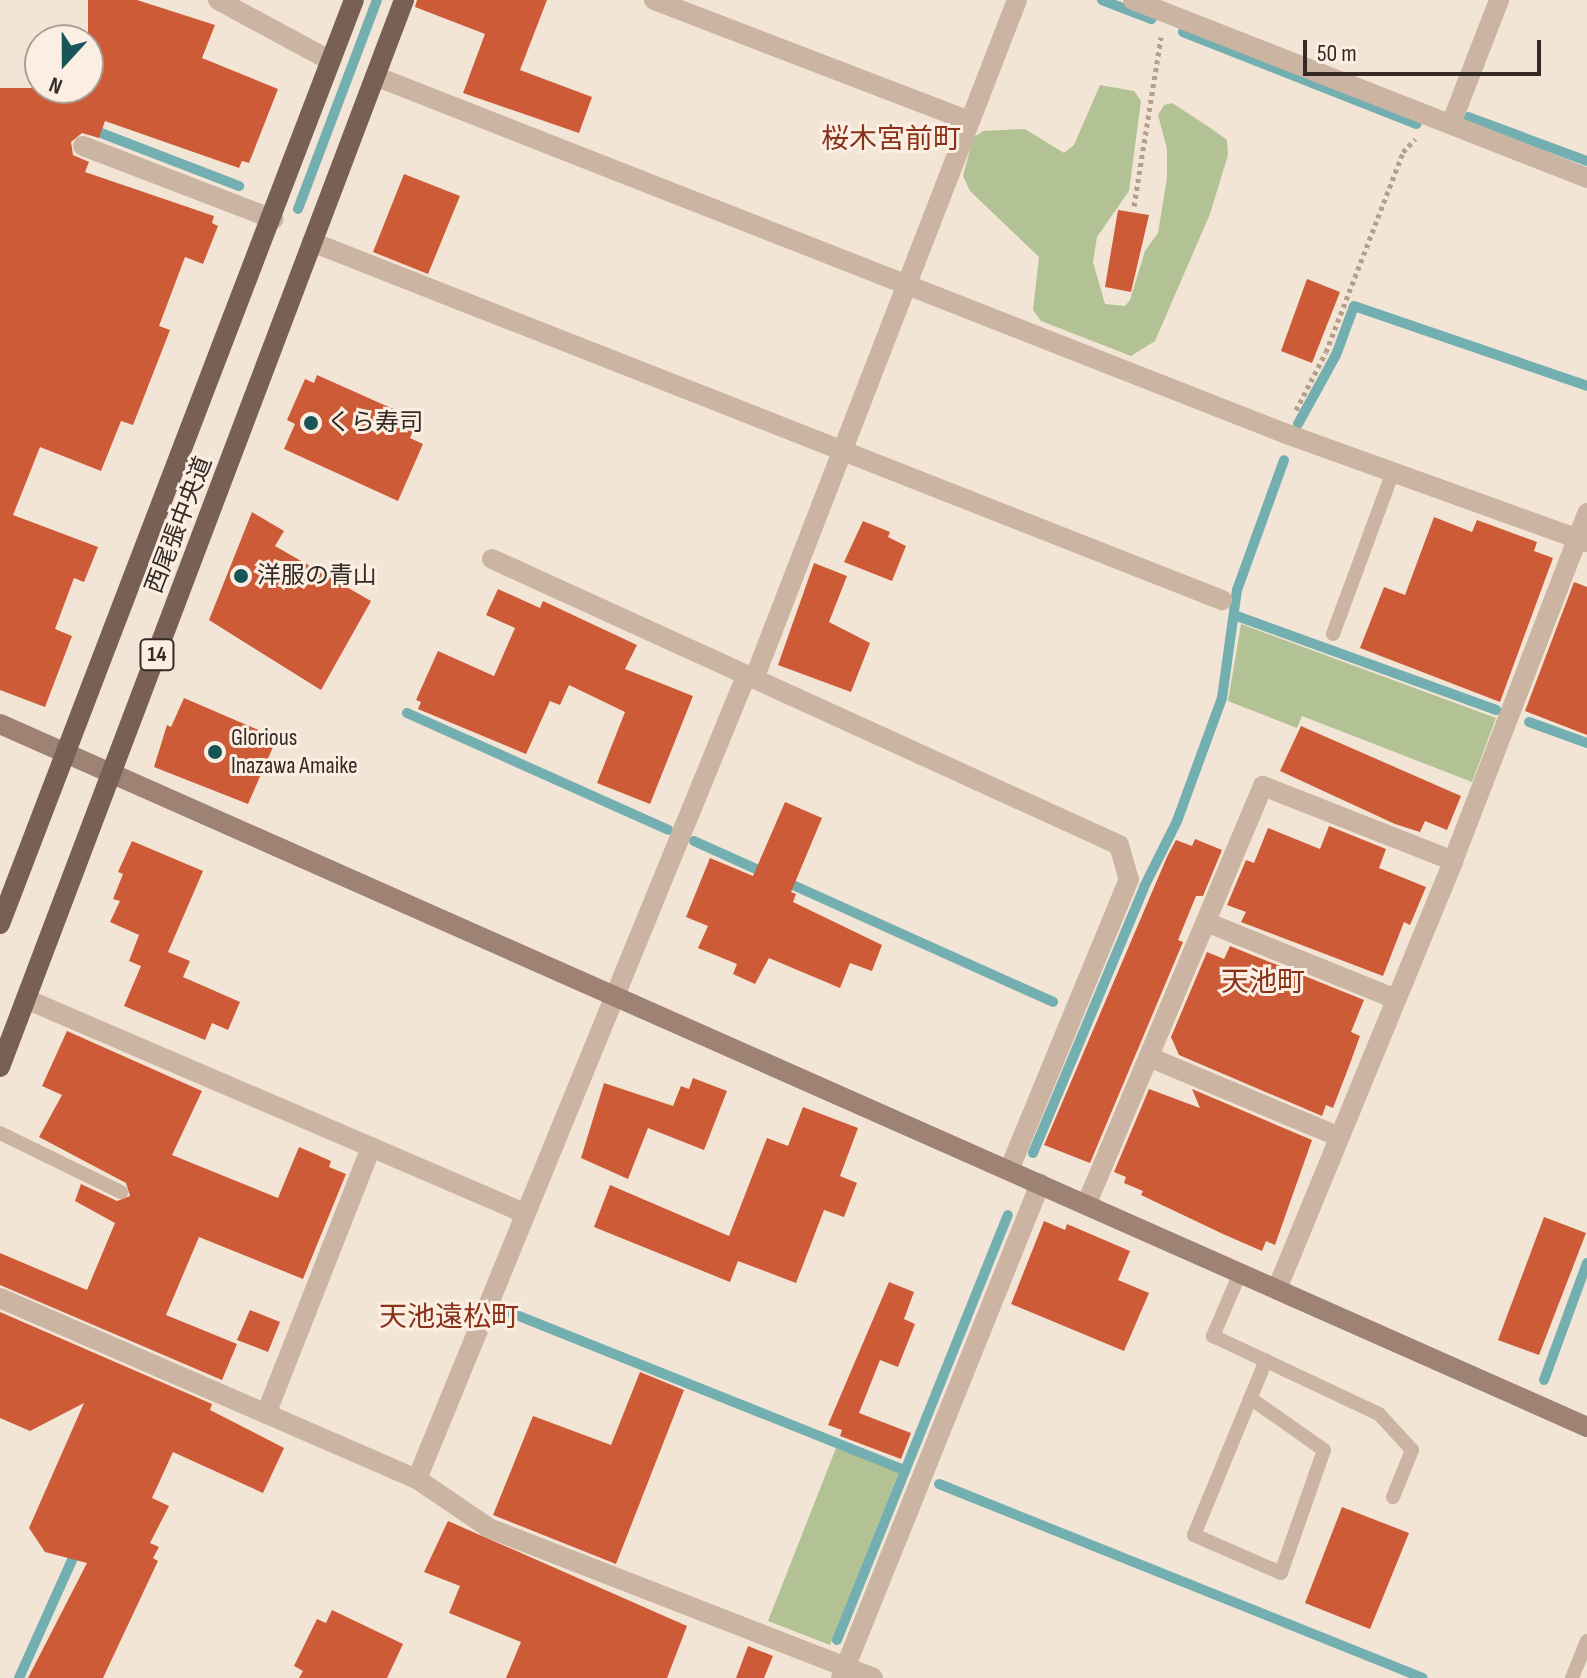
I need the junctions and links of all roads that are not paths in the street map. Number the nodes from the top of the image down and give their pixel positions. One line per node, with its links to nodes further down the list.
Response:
1 (218, 0): 8 (street)
2 (354, 0): 8 (main road, 西尾張中央道 / 14)
3 (404, 0): 9 (main road, 西尾張中央道 / 14)
4 (654, 0): 10 (street)
5 (1017, 0): 10 (street)
6 (1133, 0): 11 (street)
7 (1499, 0): 11 (street)
8 (331, 61): 14 (main road, 西尾張中央道 / 14)
9 (375, 76): 15 (main road, 西尾張中央道 / 14); 16 (street)
10 (970, 121): 16 (street)
11 (1442, 121): 13 (street)
12 (83, 146): 14 (street)
13 (1587, 178)
14 (273, 219): 26 (main road, 西尾張中央道 / 14)
15 (312, 242): 17 (street); 27 (main road, 西尾張中央道 / 14)
16 (906, 285): 17 (street); 18 (street)
17 (842, 451): 22 (street); 24 (street)
18 (1393, 472): 20 (street); 23 (lane)
19 (1587, 513): 20 (street)
20 (1582, 541): 28 (street)
21 (492, 559): 24 (street)
22 (1222, 600)
23 (1333, 634)
24 (750, 677): 31 (street); 39 (street)
25 (0, 724): 26 (street)
26 (64, 753): 27 (street); 30 (main road, 西尾張中央道 / 14)
27 (112, 773): 31 (street); 32 (main road, 西尾張中央道 / 14)
28 (1453, 861): 29 (street); 33 (street)
29 (1206, 922): 33 (street); 34 (street)
30 (0, 924)
31 (612, 994): 39 (street); 43 (street)
32 (26, 999): 35 (main road, 西尾張中央道 / 14); 38 (street)
33 (1396, 999): 37 (street)
34 (1149, 1057): 37 (street); 42 (street)
35 (0, 1067)
36 (0, 1133): 41 (lane)
37 (1339, 1137): 45 (street)
38 (371, 1147): 43 (street); 49 (street)
39 (1009, 1170): 40 (street)
40 (1040, 1184): 42 (street); 54 (street)
41 (121, 1192)
42 (1086, 1205): 44 (street)
43 (524, 1213): 51 (street)
44 (1240, 1273): 45 (street); 47 (lane)
45 (1277, 1289): 50 (street)
46 (0, 1298): 49 (street)
47 (1266, 1360): 48 (lane); 52 (lane)
48 (1250, 1398): 48 (lane)
49 (266, 1414): 51 (street)
50 (1587, 1427)
51 (417, 1479): 54 (street)
52 (1393, 1497)
53 (1587, 1641): 56 (lane)
54 (843, 1672): 55 (street)
55 (873, 1678)
56 (1572, 1678)

